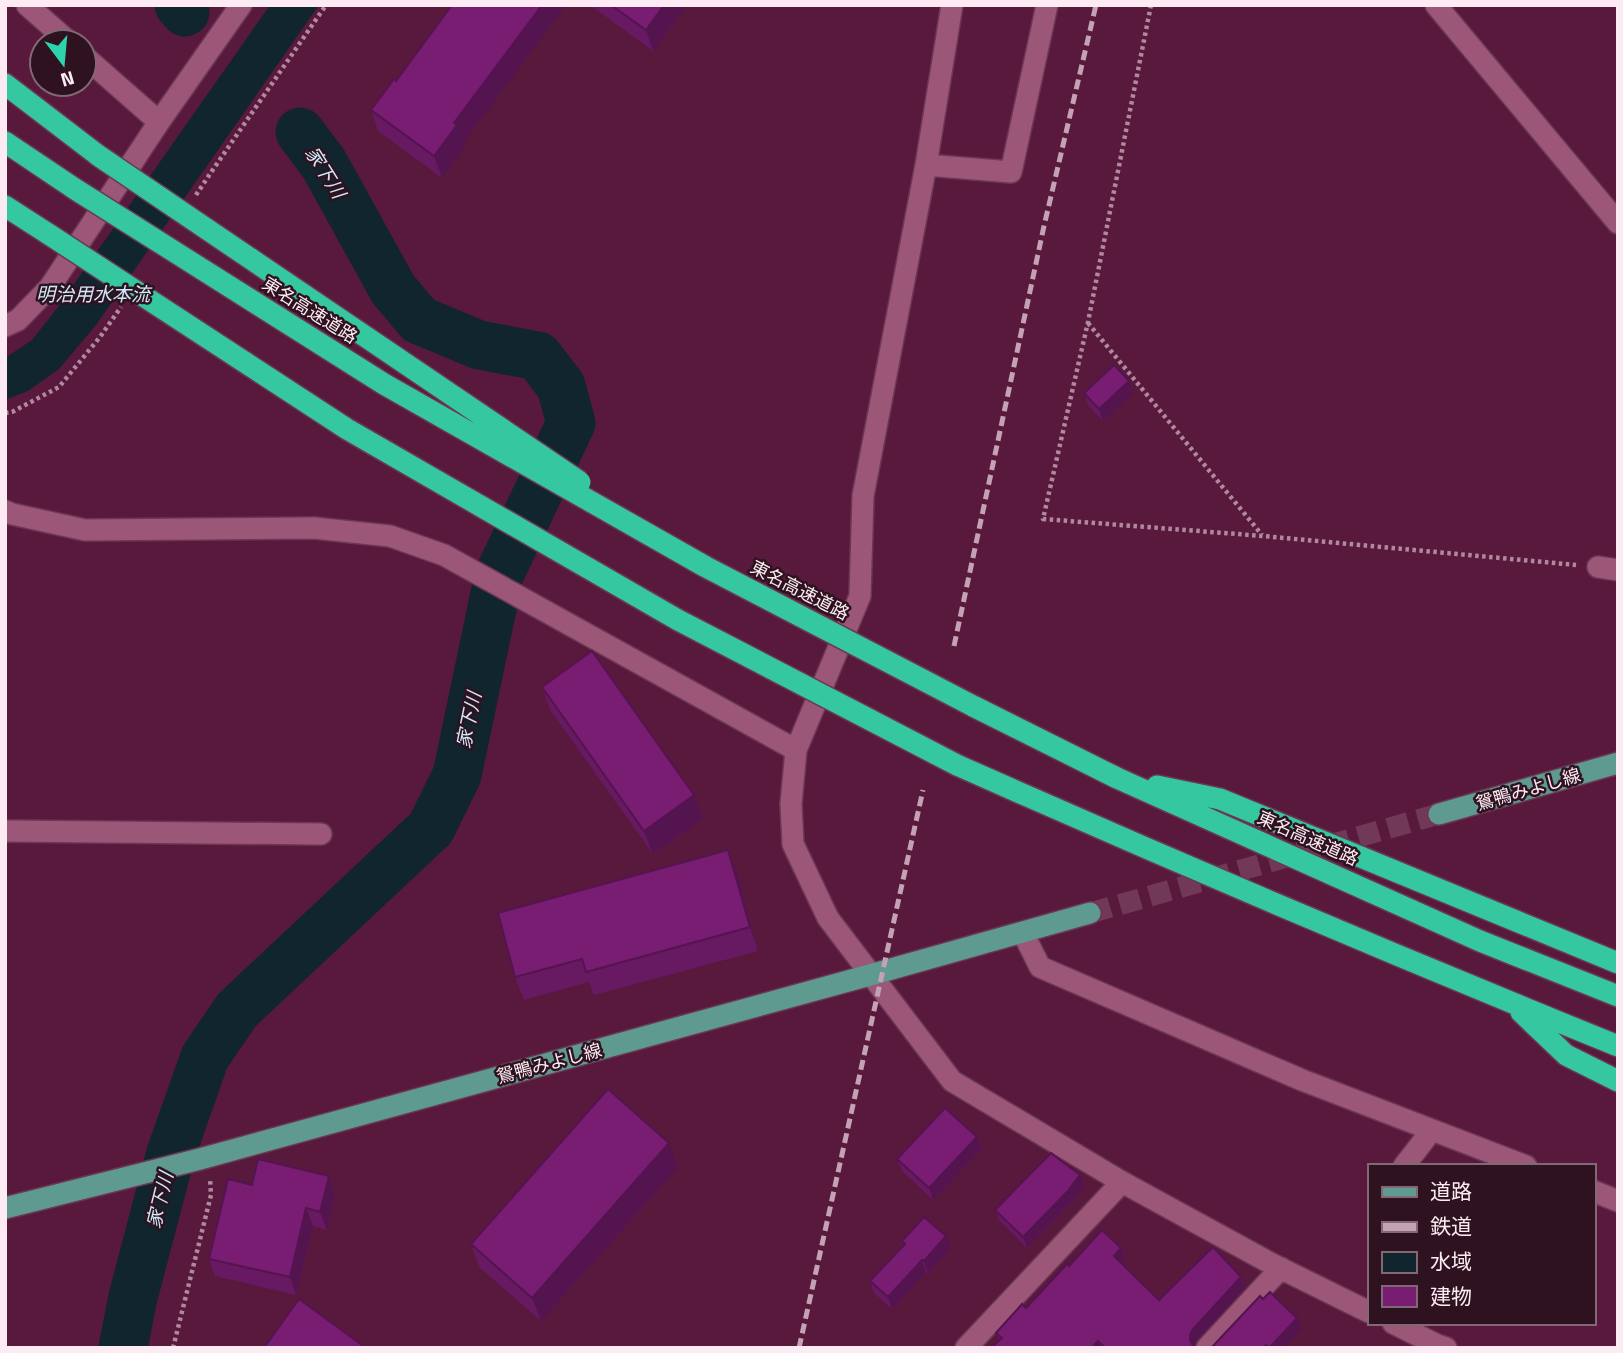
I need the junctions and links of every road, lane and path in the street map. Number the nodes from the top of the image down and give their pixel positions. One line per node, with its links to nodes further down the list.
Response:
1 (27, 5): 7 (street)
2 (241, 5): 10 (street)
3 (952, 5): 12 (street)
4 (1047, 5): 12 (street)
5 (1151, 5): 15 (path)
6 (1442, 9): 14 (street)
7 (52, 28)
8 (98, 68): 10 (street)
9 (5, 84): 19 (highway, bridge)
10 (159, 122): 16 (street)
11 (5, 142): 19 (highway, 東名高速道路, bridge)
12 (926, 165): 21 (street)
13 (5, 206): 32 (highway, bridge)
14 (1618, 223)
15 (1088, 322): 18 (path); 18 (path)
16 (5, 326)
17 (5, 511): 21 (street)
18 (1263, 536): 20 (path)
19 (706, 568): 23 (highway, 東名高速道路, bridge)
20 (1608, 569)
21 (796, 750): 30 (street)
22 (1618, 763): 24 (main road, 鴛鴨みよし線)
23 (1117, 778): 29 (highway); 31 (highway, 東名高速道路)
24 (1439, 814)
25 (5, 831): 26 (street)
26 (321, 834)
27 (1090, 912): 28 (main road, 鴛鴨みよし線)
28 (1023, 933): 30 (main road, 鴛鴨みよし線); 35 (street)
29 (1618, 963)
30 (870, 975): 36 (main road, 鴛鴨みよし線); 39 (street)
31 (1618, 996)
32 (1510, 1002): 33 (highway); 34 (highway)
33 (1618, 1046)
34 (1618, 1081)
35 (1432, 1130): 37 (street); 38 (street)
36 (204, 1157): 42 (main road, 鴛鴨みよし線); 47 (path)
37 (1512, 1163)
38 (1406, 1164)
39 (1122, 1182): 43 (street); 48 (street)
40 (1595, 1192): 41 (street)
41 (1618, 1201)
42 (5, 1208)
43 (1280, 1268): 44 (street); 49 (street)
44 (1368, 1311)
45 (1397, 1325): 46 (street)
46 (1441, 1347)
47 (173, 1348)
48 (966, 1348)
49 (1208, 1348)

